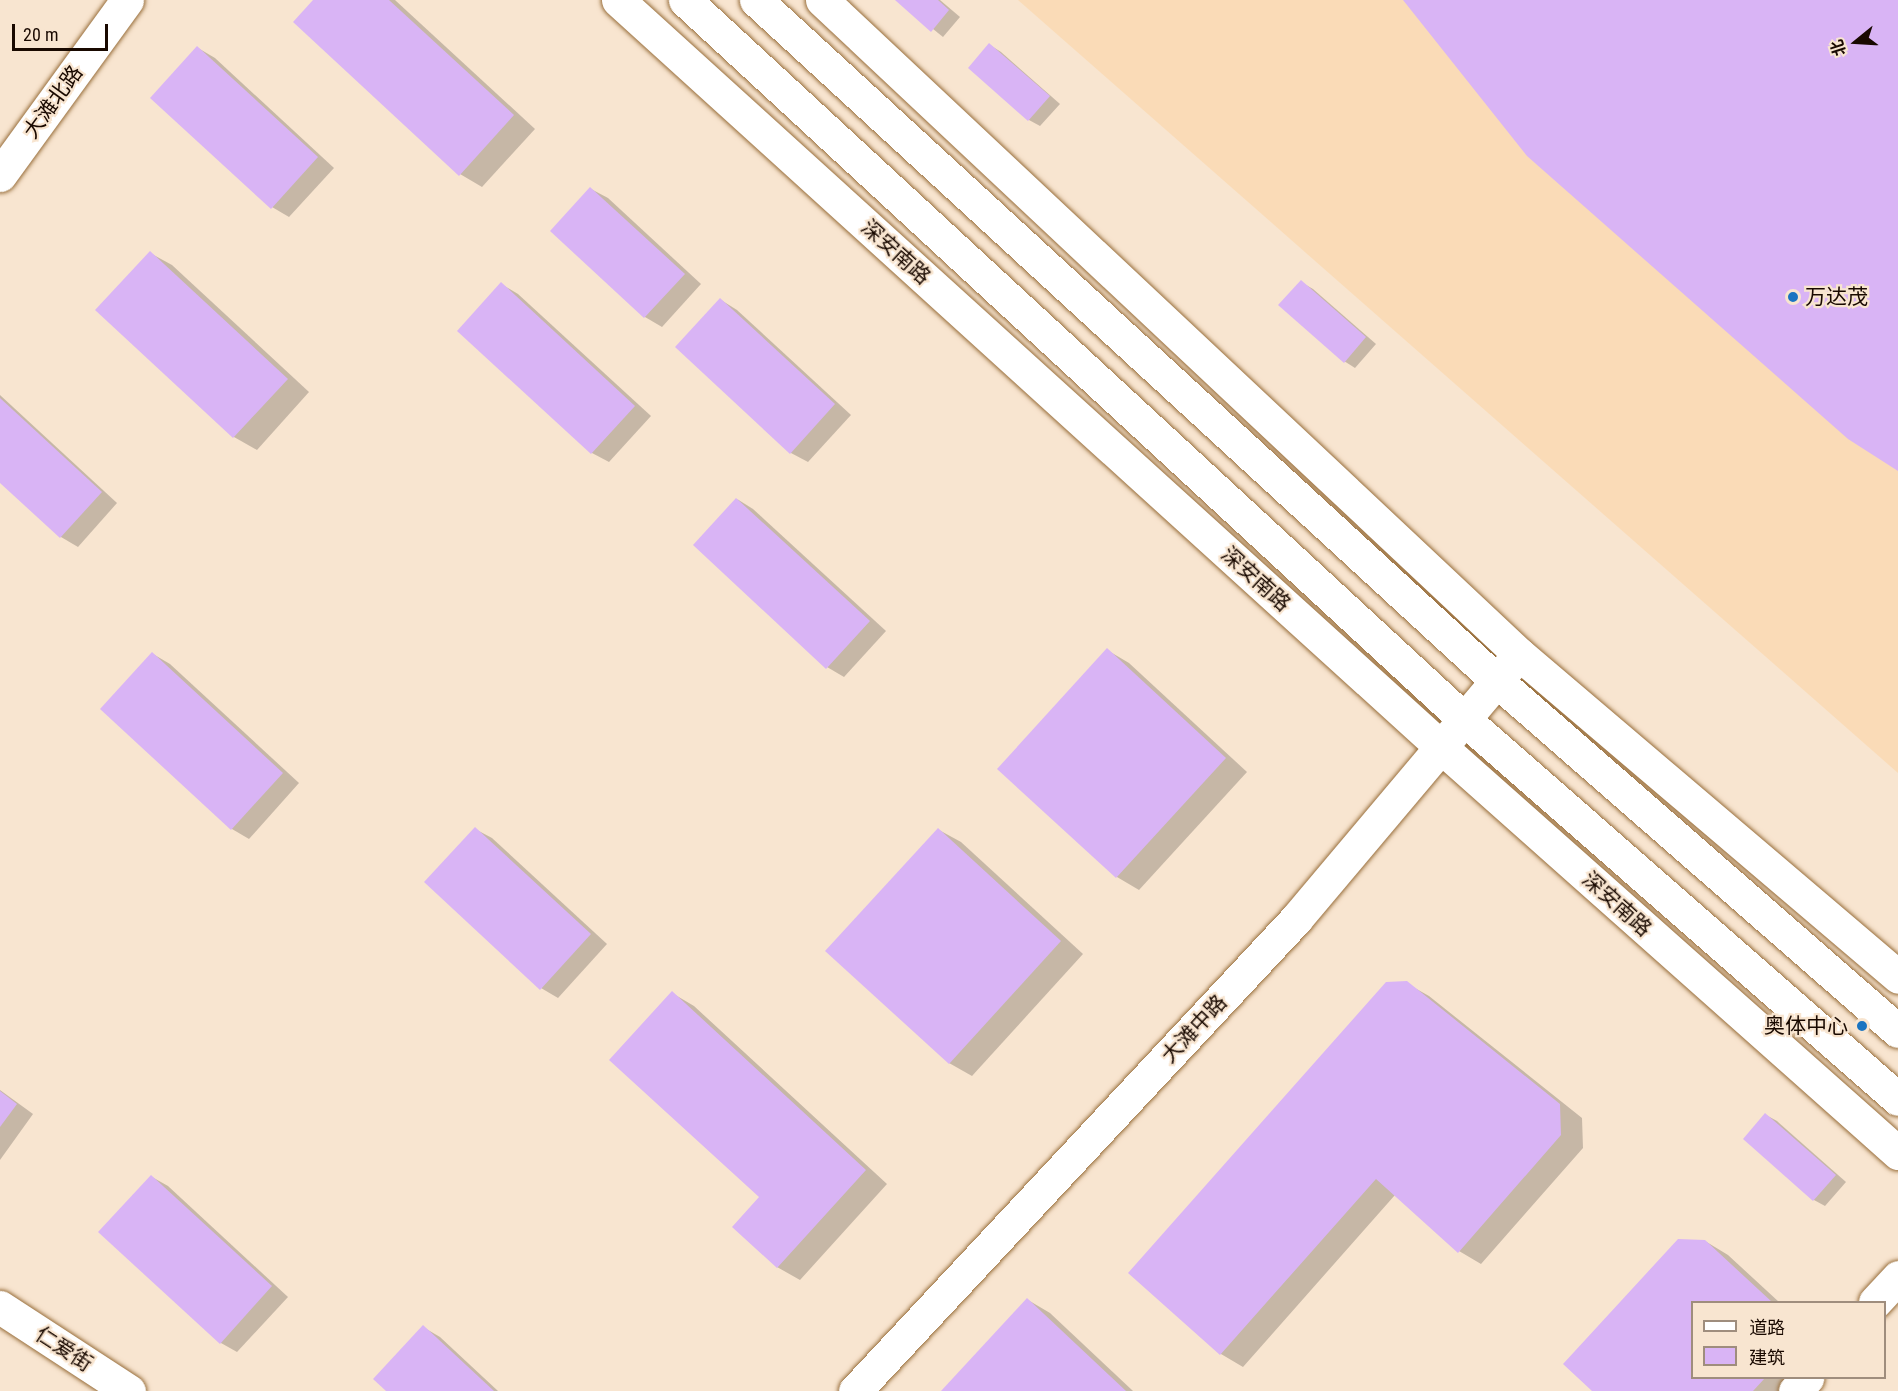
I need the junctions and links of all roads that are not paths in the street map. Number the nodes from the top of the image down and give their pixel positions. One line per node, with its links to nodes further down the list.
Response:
1 (128, 0): 6 (street, 大滩北路)
2 (618, 0): 10 (street, 深安南路)
3 (685, 0): 9 (street, 深安南路)
4 (756, 0): 8 (street)
5 (822, 0): 7 (street)
6 (0, 175)
7 (1519, 654): 8 (street, 大滩中路); 11 (street)
8 (1497, 681): 9 (street, 大滩中路); 12 (street)
9 (1465, 720): 10 (street, 大滩中路); 13 (street, 深安南路)
10 (1442, 748): 14 (street, 深安南路); 20 (street, 大滩中路)
11 (1898, 977)
12 (1898, 1031)
13 (1898, 1099)
14 (1898, 1153)
15 (1898, 1277): 16 (street)
16 (1876, 1301)
17 (0, 1307): 19 (street, 仁爱街)
18 (1805, 1379): 21 (street)
19 (129, 1391)
20 (855, 1391)
21 (1795, 1391)

